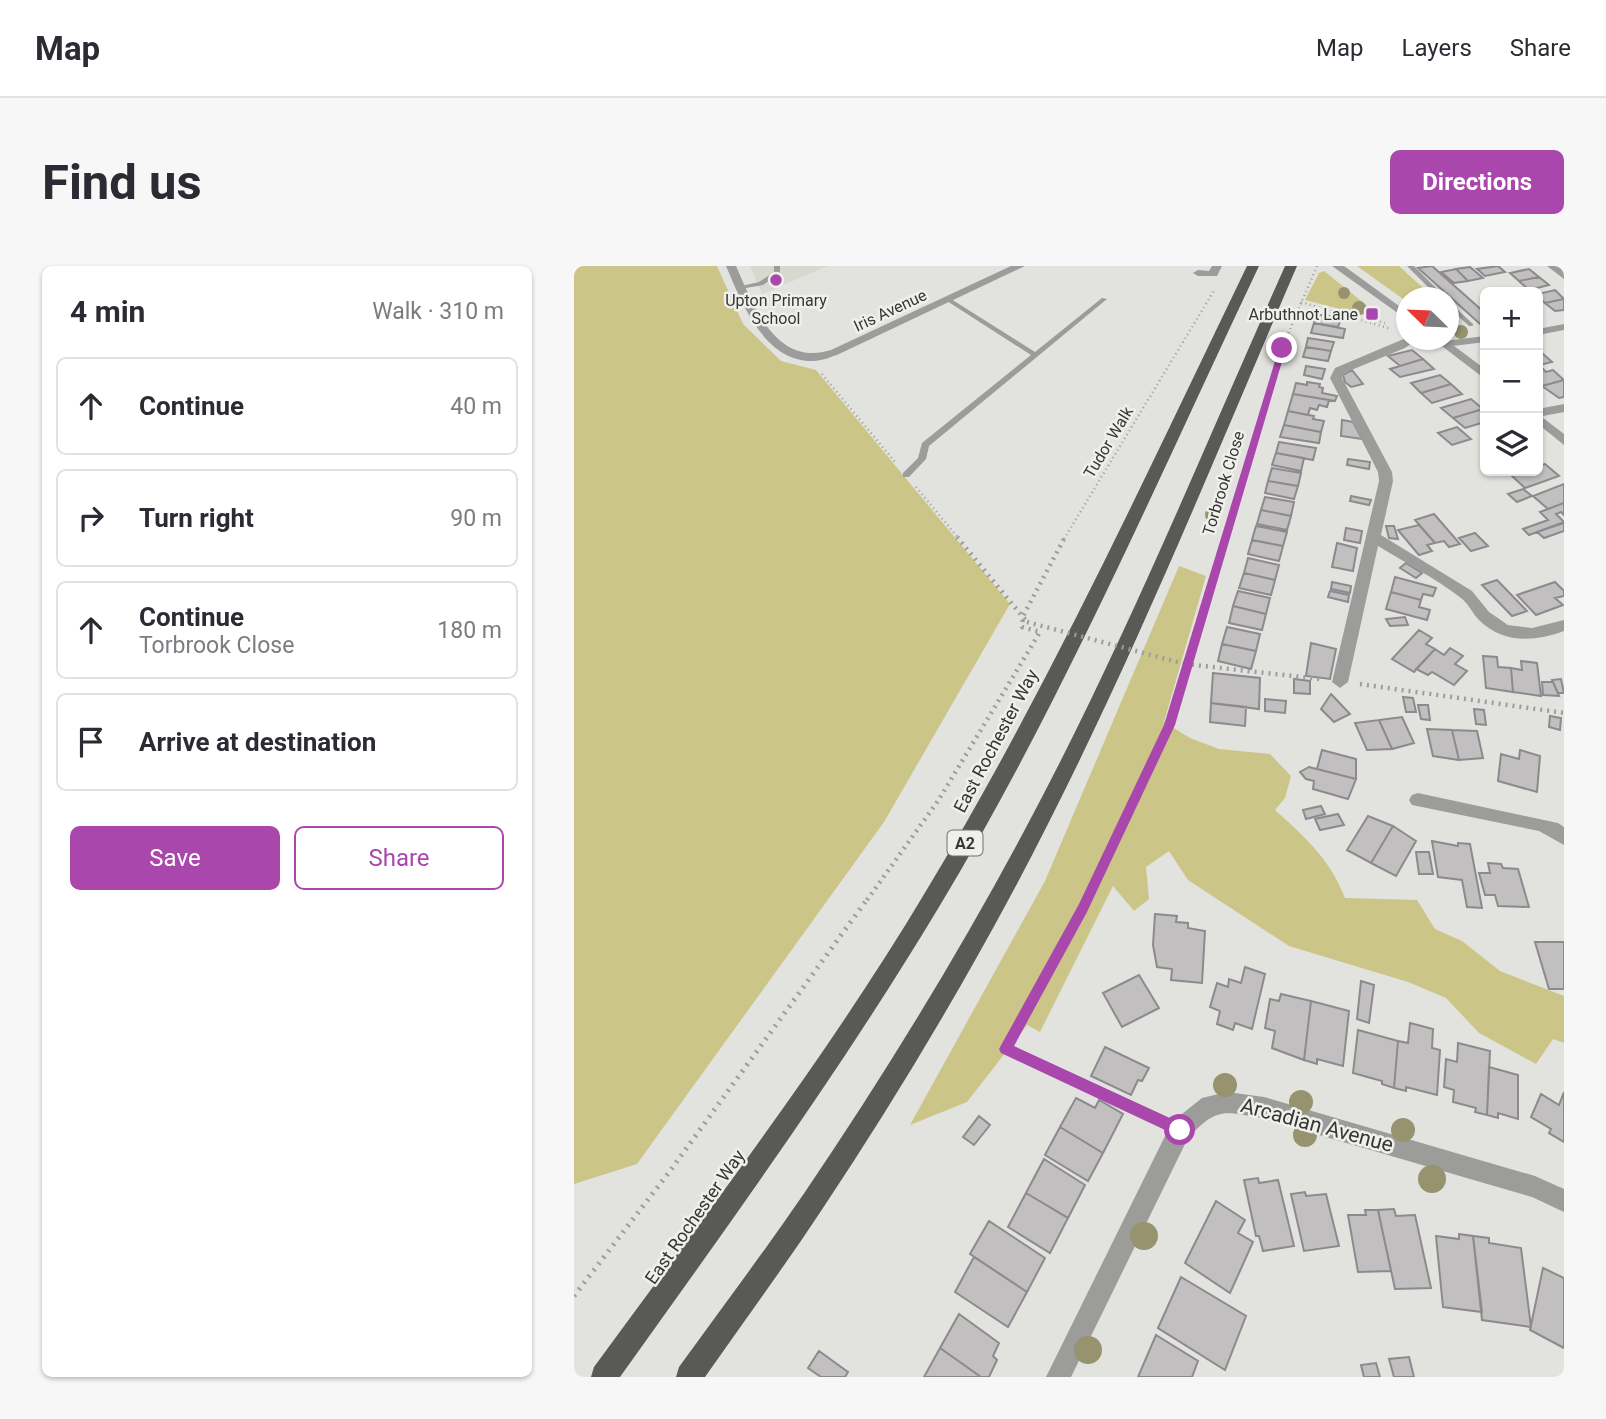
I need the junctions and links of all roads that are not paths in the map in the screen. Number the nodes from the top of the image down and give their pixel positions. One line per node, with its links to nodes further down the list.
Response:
1 (730, 266): 12 (street, Iris Avenue)
2 (777, 266): 12 (lane)
3 (1020, 266): 15 (street, Iris Avenue)
4 (1253, 266): 38 (highway, East Rochester Way / A2)
5 (1291, 266): 39 (highway)
6 (1337, 266): 16 (street)
7 (1410, 266): 13 (lane)
8 (1552, 266): 11 (street)
9 (1215, 270): 10 (street)
10 (1198, 273)
11 (1564, 276)
12 (740, 287): 15 (street, Iris Avenue)
13 (1432, 287)
14 (1104, 299): 25 (lane)
15 (949, 300): 25 (lane)
16 (1396, 309)
17 (1459, 314): 18 (lane)
18 (1471, 325)
19 (1564, 327): 20 (street)
20 (1543, 331)
21 (1480, 339): 22 (street)
22 (1459, 341)
23 (1396, 348): 32 (street)
24 (1452, 350): 26 (street)
25 (1034, 354): 31 (lane)
26 (1480, 371)
27 (1564, 408): 28 (street)
28 (1543, 414)
29 (1543, 421): 30 (street)
30 (1564, 441)
31 (906, 475)
32 (1374, 537): 33 (street); 34 (street)
33 (1564, 625)
34 (1340, 682)
35 (1418, 800): 36 (street)
36 (1564, 837)
37 (1564, 1201): 40 (street, Arcadian Avenue)
38 (604, 1377)
39 (689, 1377)
40 (1058, 1377)

